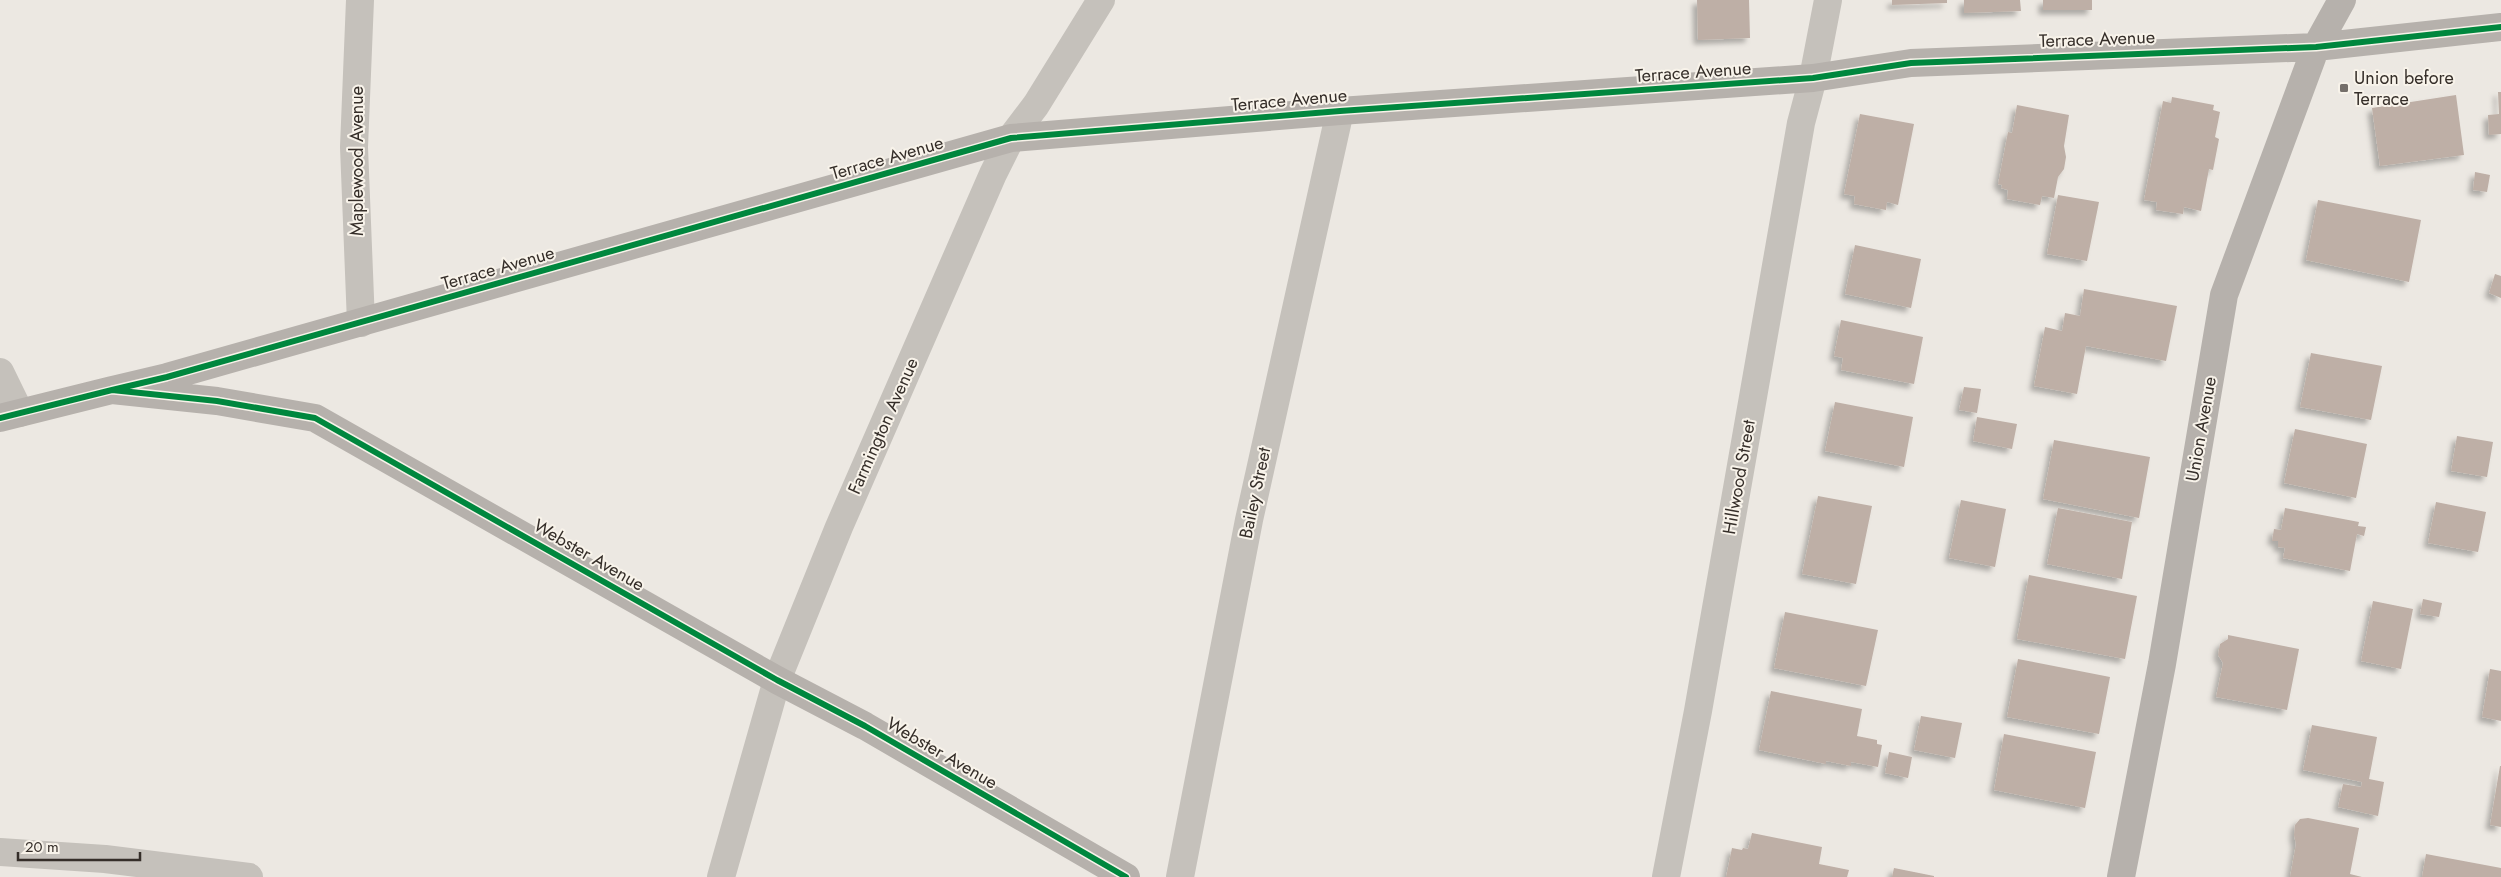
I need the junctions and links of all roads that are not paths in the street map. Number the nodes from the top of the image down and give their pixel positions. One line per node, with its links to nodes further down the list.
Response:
1 (360, 0): 10 (street, Maplewood Avenue)
2 (1101, 0): 9 (street, Farmington Avenue)
3 (1828, 0): 7 (street, Hillwood Street)
4 (2342, 0): 6 (street, Union Avenue)
5 (2501, 28): 6 (street, Terrace Avenue)
6 (2316, 47): 7 (street, Terrace Avenue); 21 (street, Union Avenue)
7 (1813, 78): 8 (street, Terrace Avenue); 20 (street, Hillwood Street)
8 (1340, 111): 9 (street, Terrace Avenue); 19 (street, Bailey Street)
9 (1011, 138): 10 (street, Terrace Avenue); 14 (street, Farmington Avenue)
10 (361, 323): 12 (street, Terrace Avenue)
11 (0, 372): 13 (street)
12 (112, 390): 13 (street, Webster Avenue); 14 (street, Webster Avenue)
13 (10, 416)
14 (777, 680): 17 (street, Farmington Avenue); 18 (street, Webster Avenue)
15 (0, 852): 16 (street)
16 (249, 877)
17 (721, 877)
18 (1126, 877)
19 (1180, 877)
20 (1666, 877)
21 (2121, 877)

